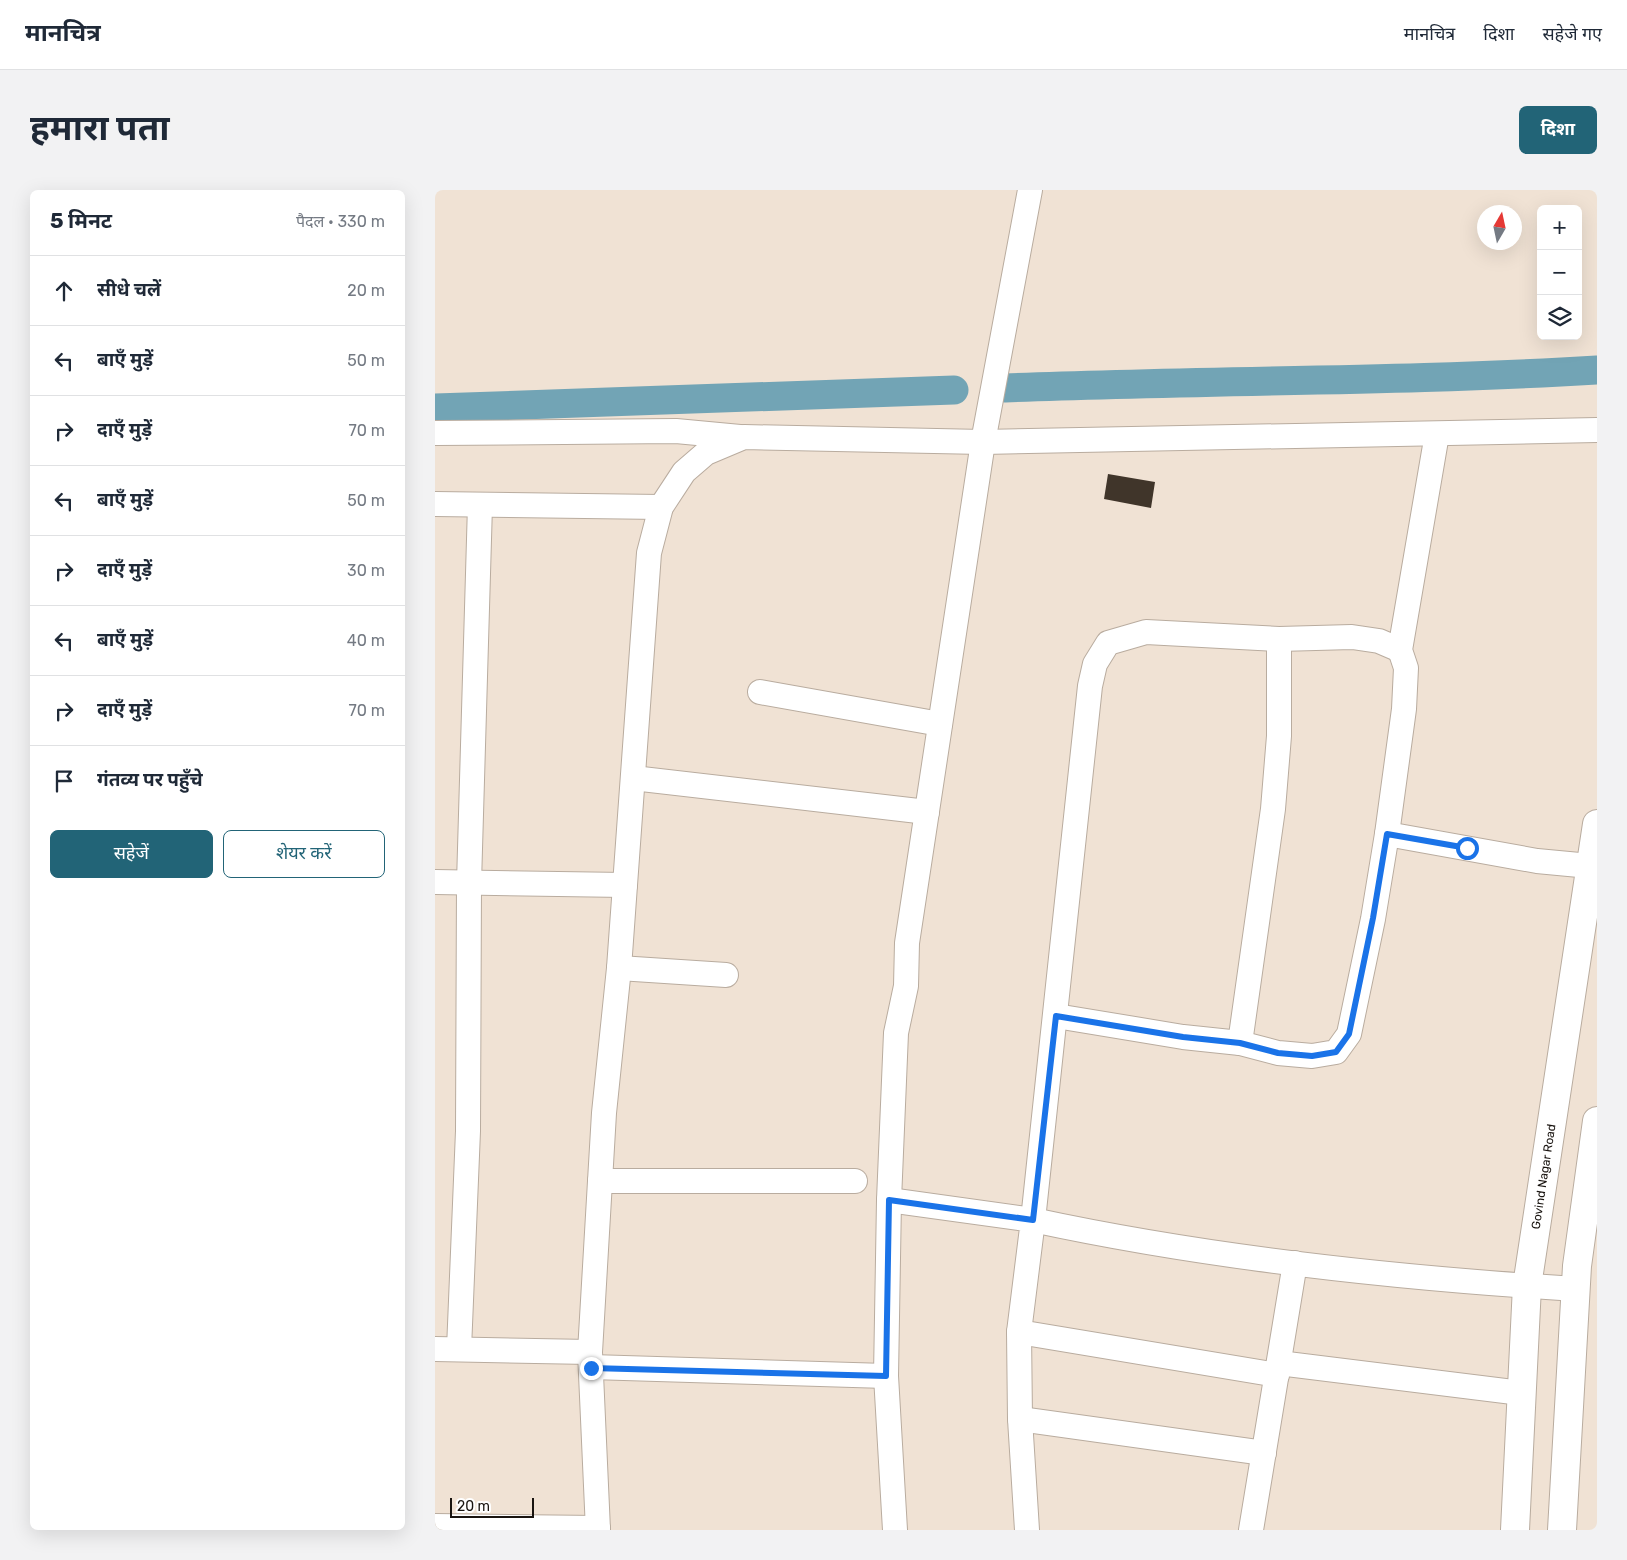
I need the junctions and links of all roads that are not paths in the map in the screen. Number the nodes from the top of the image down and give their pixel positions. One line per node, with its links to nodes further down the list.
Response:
1 (1030, 190): 6 (street)
2 (1597, 430): 4 (street)
3 (435, 433): 5 (street)
4 (1437, 434): 6 (street); 11 (street)
5 (744, 437): 6 (street); 9 (street)
6 (983, 442): 13 (street)
7 (435, 504): 8 (street)
8 (480, 504): 9 (street); 20 (street)
9 (661, 507): 14 (street)
10 (1279, 638): 11 (street); 24 (street); 25 (street)
11 (1400, 650): 17 (street)
12 (760, 692): 13 (street)
13 (940, 724): 15 (street)
14 (633, 778): 15 (street); 21 (street)
15 (927, 812): 29 (street)
16 (1597, 824): 18 (main road, Govind Nagar Road)
17 (1387, 834): 18 (street); 25 (street)
18 (1591, 866): 32 (main road, Govind Nagar Road)
19 (435, 882): 20 (street)
20 (469, 883): 21 (street); 36 (street)
21 (625, 885): 22 (street)
22 (619, 968): 23 (street); 27 (street)
23 (726, 975)
24 (1056, 1016): 25 (street); 30 (street)
25 (1240, 1043)
26 (1597, 1121): 33 (main road)
27 (600, 1181): 28 (street); 37 (street)
28 (855, 1181)
29 (889, 1200): 30 (street); 39 (street)
30 (1033, 1220): 31 (street); 34 (street)
31 (1295, 1263): 32 (street); 38 (street)
32 (1527, 1286): 33 (street); 40 (main road, Govind Nagar Road)
33 (1576, 1289): 49 (main road)
34 (1019, 1332): 38 (street); 41 (street)
35 (435, 1349): 36 (street)
36 (459, 1350): 37 (street)
37 (590, 1360): 39 (street); 44 (street)
38 (1278, 1369): 40 (street); 42 (street)
39 (886, 1376): 45 (street)
40 (1521, 1393): 48 (main road, Govind Nagar Road)
41 (1020, 1419): 42 (street); 46 (street)
42 (1264, 1453): 47 (street)
43 (435, 1526): 44 (street)
44 (598, 1529)
45 (895, 1530)
46 (1027, 1530)
47 (1251, 1530)
48 (1515, 1530)
49 (1562, 1530)

